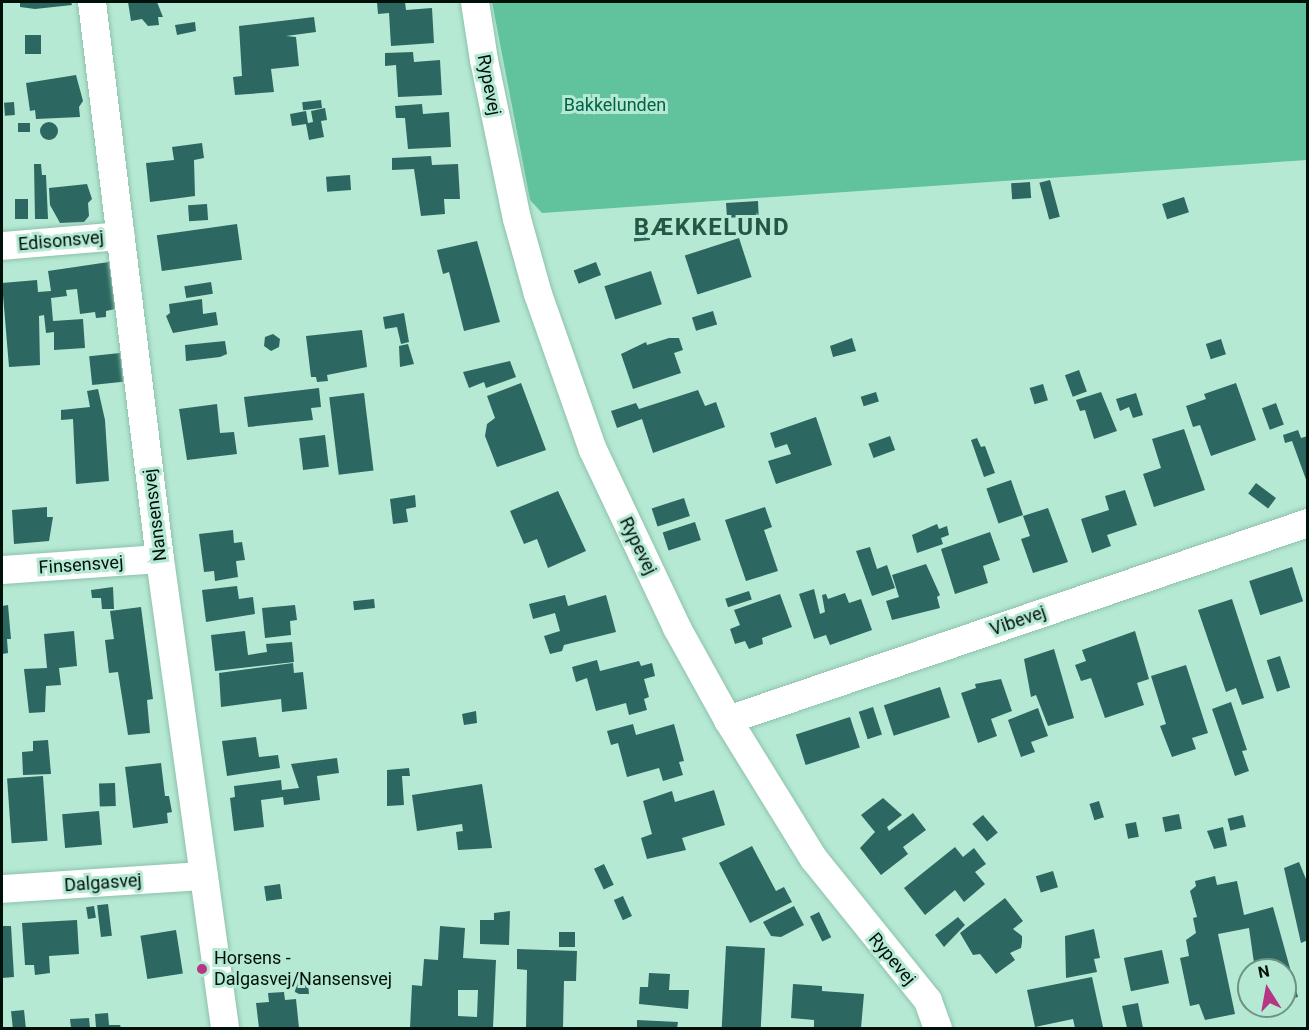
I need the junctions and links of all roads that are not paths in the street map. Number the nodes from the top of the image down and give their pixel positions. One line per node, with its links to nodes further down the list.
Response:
1 (92, 2): 3 (street, Nansensvej)
2 (475, 2): 8 (street, Rypevej)
3 (121, 236): 4 (street, Edisonsvej); 6 (street, Nansensvej)
4 (2, 246)
5 (1308, 523): 8 (street, Vibevej)
6 (160, 559): 7 (street, Finsensvej); 9 (street, Nansensvej)
7 (2, 570)
8 (728, 720): 12 (street, Rypevej)
9 (204, 876): 10 (street, Dalgasvej); 11 (street, Nansensvej)
10 (2, 889)
11 (225, 1029)
12 (938, 1029)

